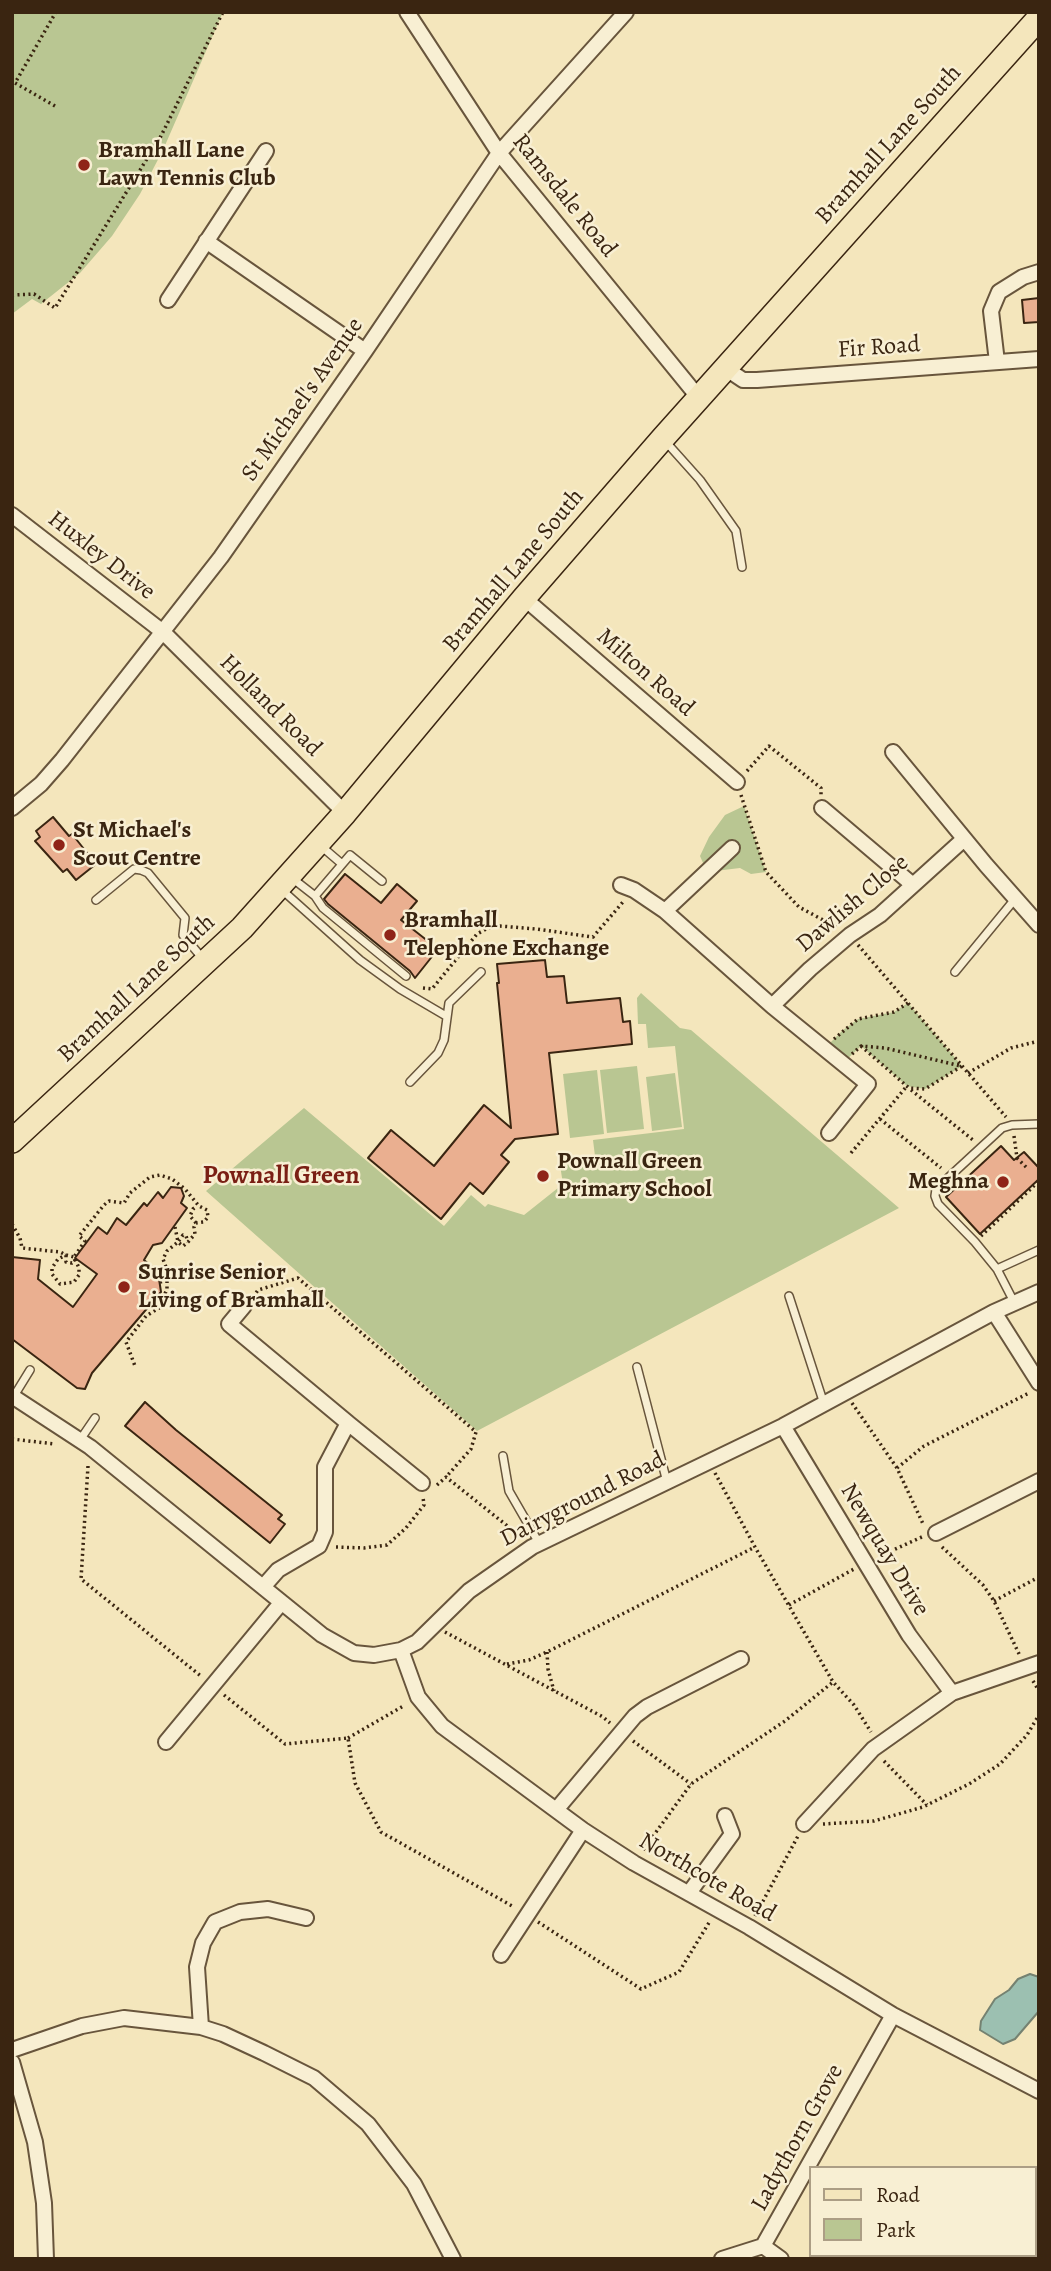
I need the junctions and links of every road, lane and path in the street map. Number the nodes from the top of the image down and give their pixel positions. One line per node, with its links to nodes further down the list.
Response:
1 (56, 12): 6 (path)
2 (223, 12): 11 (path)
3 (407, 12): 8 (street, Ramsdale Road)
4 (626, 12): 8 (street, St Michael's Avenue)
5 (1039, 18): 16 (main road, Bramhall Lane South)
6 (55, 106)
7 (266, 151): 9 (street)
8 (499, 153): 13 (street, St Michael's Avenue); 17 (street, Ramsdale Road)
9 (206, 241): 12 (street); 13 (street)
10 (1039, 272): 15 (street)
11 (12, 295)
12 (168, 300)
13 (365, 352): 22 (street, St Michael's Avenue)
14 (1039, 359): 15 (street, Fir Road)
15 (997, 362): 16 (street, Fir Road)
16 (725, 368): 17 (main road, Bramhall Lane South)
17 (699, 398): 18 (main road, Bramhall Lane South)
18 (663, 438): 20 (lane); 21 (main road, Bramhall Lane South)
19 (12, 515): 22 (street, Huxley Drive)
20 (742, 567)
21 (524, 598): 24 (street, Milton Road); 27 (main road, Bramhall Lane South)
22 (163, 632): 25 (street, St Michael's Avenue); 27 (street, Holland Road)
23 (893, 752): 28 (street)
24 (737, 782): 26 (path); 41 (path)
25 (12, 808)
26 (822, 808): 34 (street)
27 (345, 813): 29 (main road, Bramhall Lane South)
28 (964, 839): 34 (street, Dawlish Close); 37 (street)
29 (318, 844): 31 (lane); 32 (main road, Bramhall Lane South)
30 (732, 848): 39 (street)
31 (342, 864): 33 (lane); 36 (lane)
32 (284, 881): 36 (lane); 42 (main road, Bramhall Lane South); 49 (lane)
33 (382, 881)
34 (913, 885): 41 (street, Dawlish Close)
35 (627, 887): 39 (street); 46 (path)
36 (315, 896): 45 (lane)
37 (1016, 899): 40 (street); 44 (lane)
38 (96, 900): 42 (lane)
39 (666, 911): 48 (street)
40 (1039, 925)
41 (850, 935): 47 (path); 48 (street, Dawlish Close)
42 (205, 962): 61 (main road, Bramhall Lane South)
43 (481, 972): 49 (lane)
44 (955, 972)
45 (406, 976)
46 (413, 988)
47 (908, 1003): 52 (path); 54 (path)
48 (772, 1006): 52 (street)
49 (446, 1016): 56 (lane)
50 (1039, 1041): 55 (path)
51 (861, 1046): 53 (path); 54 (path); 57 (path)
52 (825, 1048): 53 (street)
53 (843, 1063): 62 (street)
54 (962, 1066): 55 (path); 57 (path)
55 (968, 1073): 60 (path)
56 (410, 1082)
57 (908, 1087): 58 (path); 63 (path)
58 (880, 1119): 64 (path); 66 (path)
59 (1039, 1124): 60 (lane)
60 (1012, 1125): 63 (lane); 65 (path)
61 (15, 1132)
62 (828, 1133)
63 (982, 1147): 66 (lane)
64 (852, 1153)
65 (1027, 1168)
66 (951, 1175): 74 (lane)
67 (1038, 1182): 74 (path)
68 (199, 1206): 69 (path); 69 (path); 77 (path)
69 (196, 1223): 73 (path)
70 (12, 1224): 76 (path)
71 (175, 1227): 72 (path)
72 (178, 1242): 73 (path); 73 (path); 79 (path)
73 (188, 1242)
74 (975, 1242): 78 (lane)
75 (1039, 1250): 78 (lane)
76 (66, 1255): 77 (path); 77 (path)
77 (74, 1257)
78 (997, 1269): 83 (lane)
79 (167, 1280): 80 (path); 86 (path)
80 (160, 1282)
81 (1039, 1292): 83 (street, Dairyground Road)
82 (789, 1296): 91 (lane)
83 (1014, 1302): 85 (street, Dairyground Road)
84 (244, 1306): 93 (street); 100 (path)
85 (994, 1312): 89 (street); 91 (street, Dairyground Road)
86 (135, 1366)
87 (637, 1367): 102 (lane)
88 (30, 1370): 90 (lane)
89 (1039, 1386): 99 (path)
90 (13, 1396): 96 (street, Dairyground Road)
91 (824, 1404): 94 (street, Dairyground Road)
92 (95, 1418): 96 (lane)
93 (348, 1423): 103 (street); 106 (street)
94 (783, 1426): 98 (street, Dairyground Road); 108 (street, Newquay Drive)
95 (12, 1439): 96 (path)
96 (85, 1444): 110 (street, Dairyground Road); 121 (path)
97 (503, 1456): 105 (lane)
98 (709, 1461): 102 (street, Dairyground Road); 107 (path)
99 (897, 1468)
100 (446, 1477): 103 (path); 105 (path)
101 (1039, 1481): 104 (street)
102 (667, 1482): 105 (street, Dairyground Road)
103 (422, 1483): 106 (path)
104 (936, 1533): 108 (path)
105 (536, 1545): 114 (street, Dairyground Road)
106 (318, 1546): 110 (street)
107 (755, 1547): 113 (path); 116 (path)
108 (866, 1563): 113 (path); 123 (street, Newquay Drive)
109 (1039, 1577): 111 (path)
110 (263, 1587): 112 (street, Dairyground Road)
111 (994, 1601)
112 (281, 1603): 115 (street, Dairyground Road); 121 (street)
113 (789, 1605): 120 (path)
114 (434, 1626): 115 (street, Dairyground Road); 119 (path)
115 (401, 1650): 124 (street, Northcote Road)
116 (547, 1652): 119 (path); 122 (path)
117 (741, 1659): 126 (street)
118 (1039, 1663): 123 (street)
119 (505, 1664): 122 (path)
120 (833, 1682): 129 (path); 130 (path)
121 (213, 1686): 127 (path); 128 (street)
122 (555, 1691): 126 (path)
123 (952, 1693): 129 (street)
124 (418, 1697): 127 (path); 132 (street, Northcote Road)
125 (1039, 1715): 131 (path)
126 (621, 1732): 130 (path); 132 (street)
127 (348, 1738): 139 (path)
128 (166, 1742)
129 (876, 1747): 131 (path); 134 (street)
130 (691, 1784): 136 (path)
131 (927, 1805): 134 (path)
132 (556, 1810): 135 (street, Northcote Road)
133 (725, 1816): 137 (street)
134 (804, 1824): 141 (path)
135 (583, 1830): 136 (street, Northcote Road); 139 (street)
136 (634, 1863): 137 (street, Northcote Road)
137 (689, 1893): 138 (street, Northcote Road)
138 (718, 1909): 139 (path); 141 (street, Northcote Road)
139 (528, 1915): 142 (street)
140 (306, 1918): 144 (street)
141 (749, 1927): 143 (street, Northcote Road)
142 (502, 1955)
143 (893, 2015): 148 (street, Northcote Road); 149 (street, Ladythorn Grove)
144 (201, 2027): 145 (street); 151 (street)
145 (12, 2050)
146 (12, 2062): 147 (street)
147 (17, 2088): 150 (street)
148 (1039, 2091)
149 (763, 2246): 152 (street, Ladythorn Grove); 153 (street)
150 (46, 2259)
151 (453, 2259)
152 (722, 2259)
153 (781, 2259)

